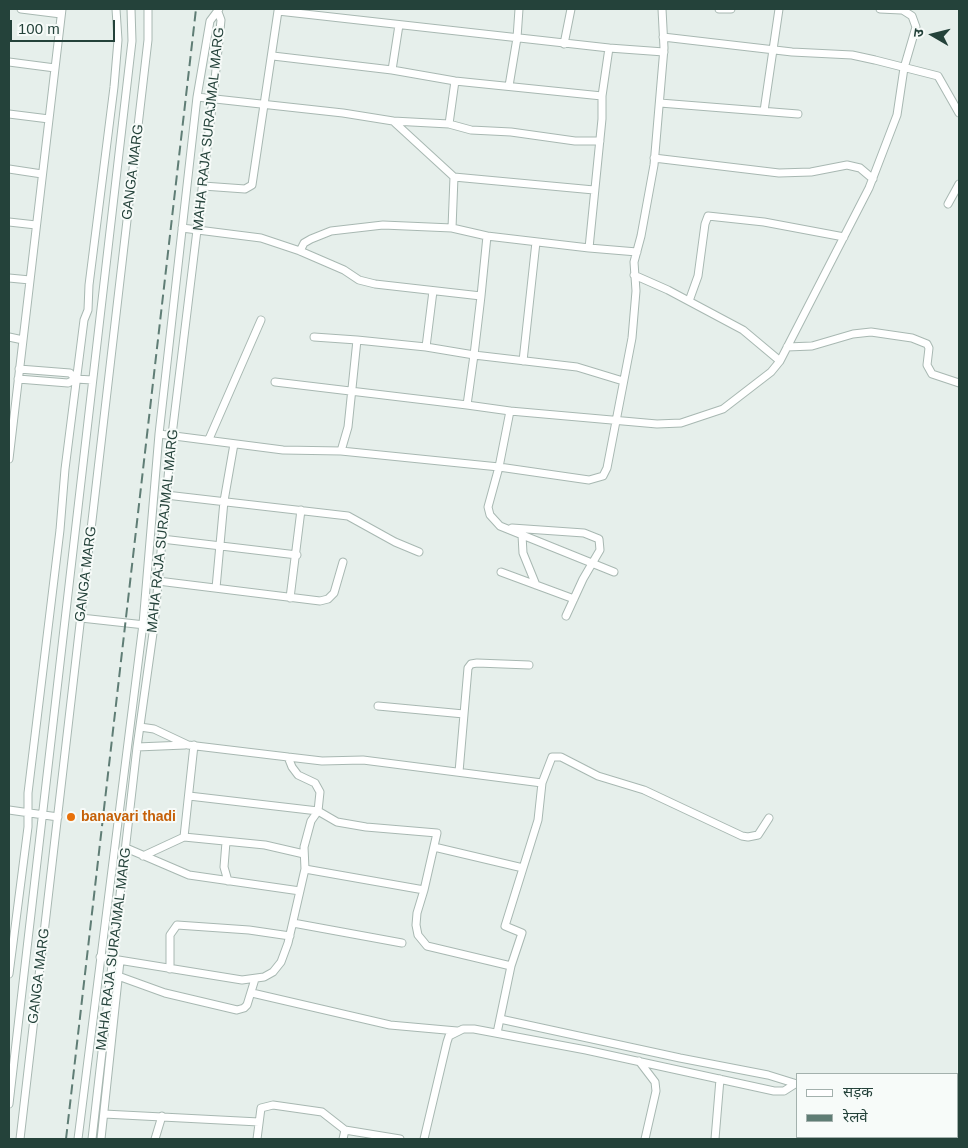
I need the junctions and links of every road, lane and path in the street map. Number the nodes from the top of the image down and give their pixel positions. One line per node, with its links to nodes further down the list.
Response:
1 (21, 9): 15 (street)
2 (116, 9): 81 (street)
3 (131, 9): 82 (street, GANGA MARG)
4 (148, 9): 117 (street, GANGA MARG)
5 (519, 9): 18 (street)
6 (571, 9): 19 (street)
7 (662, 9): 17 (street)
8 (718, 9): 9 (street)
9 (732, 9)
10 (779, 9): 21 (street)
11 (881, 9): 12 (street)
12 (901, 9): 26 (street)
13 (218, 10): 31 (street, MAHA RAJA SURAJMAL MARG); 32 (street, MAHA RAJA SURAJMAL MARG)
14 (279, 10): 16 (street); 23 (street)
15 (61, 11): 25 (street)
16 (399, 25): 18 (street); 27 (street)
17 (663, 37): 21 (street); 22 (street)
18 (517, 38): 19 (street); 29 (street)
19 (564, 44): 20 (street)
20 (609, 48): 22 (street); 30 (street)
21 (773, 49): 26 (street); 35 (street)
22 (664, 52): 33 (street)
23 (273, 56): 27 (street); 34 (street)
24 (9, 62): 25 (street)
25 (55, 68): 39 (street)
26 (904, 68): 36 (street); 47 (street)
27 (392, 70): 28 (street)
28 (455, 81): 29 (street); 41 (street)
29 (509, 86): 30 (street)
30 (602, 96): 42 (street)
31 (197, 97): 32 (street); 54 (street, MAHA RAJA SURAJMAL MARG)
32 (213, 99): 34 (street); 49 (street, MAHA RAJA SURAJMAL MARG)
33 (660, 103): 35 (street); 43 (street)
34 (266, 104): 40 (street); 49 (street)
35 (764, 111): 38 (street)
36 (959, 113)
37 (9, 114): 39 (street)
38 (798, 114)
39 (49, 119): 45 (street)
40 (393, 121): 41 (street); 46 (street)
41 (449, 124): 42 (street)
42 (600, 141): 50 (street)
43 (654, 158): 47 (street); 62 (street)
44 (9, 169): 45 (street)
45 (42, 174): 53 (street)
46 (454, 177): 50 (street); 56 (street)
47 (873, 179): 58 (street)
48 (959, 184): 51 (street)
49 (203, 186): 55 (street, MAHA RAJA SURAJMAL MARG)
50 (594, 190): 60 (street)
51 (948, 204)
52 (9, 222): 53 (street)
53 (36, 225): 65 (street)
54 (182, 228): 55 (street); 91 (street, MAHA RAJA SURAJMAL MARG)
55 (198, 228): 61 (street); 92 (street, MAHA RAJA SURAJMAL MARG)
56 (452, 228): 57 (street); 61 (street)
57 (487, 236): 59 (street); 67 (street)
58 (844, 236): 68 (street); 75 (street)
59 (536, 242): 60 (street); 77 (street)
60 (589, 248): 62 (street)
61 (300, 251): 66 (street)
62 (637, 252): 63 (street)
63 (634, 275): 68 (street); 83 (street)
64 (9, 278): 65 (street)
65 (30, 280): 72 (street)
66 (433, 291): 67 (street); 74 (street)
67 (481, 296): 76 (street)
68 (689, 301): 78 (street)
69 (261, 320): 93 (street)
70 (9, 337): 72 (street)
71 (314, 337): 73 (street)
72 (23, 340): 79 (street)
73 (357, 340): 74 (street); 86 (street)
74 (426, 347): 76 (street)
75 (787, 347): 78 (street); 85 (street)
76 (474, 355): 77 (street); 87 (street)
77 (523, 361): 83 (street)
78 (780, 361): 90 (street)
79 (19, 369): 80 (street); 81 (street)
80 (18, 379): 81 (street); 89 (street)
81 (76, 379): 82 (street); 132 (street)
82 (92, 380): 133 (street, GANGA MARG)
83 (623, 381): 90 (street)
84 (275, 382): 86 (street)
85 (959, 383)
86 (352, 392): 87 (street); 95 (street)
87 (467, 404): 88 (street)
88 (510, 411): 90 (street); 97 (street)
89 (12, 412): 96 (street)
90 (615, 420): 97 (street)
91 (159, 434): 92 (street); 118 (street, MAHA RAJA SURAJMAL MARG)
92 (172, 435): 93 (street); 98 (street, MAHA RAJA SURAJMAL MARG)
93 (209, 439): 94 (street)
94 (234, 444): 95 (street); 99 (street)
95 (341, 451): 97 (street)
96 (9, 459)
97 (499, 468): 101 (street)
98 (166, 495): 99 (street); 103 (street, MAHA RAJA SURAJMAL MARG)
99 (224, 500): 100 (street); 104 (street)
100 (301, 510): 105 (street); 106 (street)
101 (505, 528): 102 (street); 108 (street)
102 (522, 535): 108 (street); 112 (street)
103 (162, 539): 104 (street); 111 (street, MAHA RAJA SURAJMAL MARG)
104 (220, 546): 106 (street); 113 (street)
105 (419, 552)
106 (297, 555): 114 (street)
107 (343, 562): 114 (street)
108 (594, 563): 110 (street); 115 (street)
109 (501, 572): 112 (street)
110 (614, 572)
111 (158, 581): 113 (street); 119 (street, MAHA RAJA SURAJMAL MARG)
112 (536, 585): 115 (street)
113 (216, 588): 114 (street)
114 (290, 598)
115 (574, 599): 116 (street)
116 (566, 616)
117 (81, 618): 118 (street); 134 (street, GANGA MARG)
118 (143, 624): 119 (street); 150 (street, MAHA RAJA SURAJMAL MARG)
119 (154, 626): 123 (street, MAHA RAJA SURAJMAL MARG)
120 (529, 665): 122 (street)
121 (378, 706): 122 (street)
122 (464, 714): 127 (street)
123 (140, 727): 124 (street); 125 (street, MAHA RAJA SURAJMAL MARG)
124 (191, 745): 125 (street); 126 (street); 129 (street)
125 (137, 746): 139 (street, MAHA RAJA SURAJMAL MARG)
126 (288, 757): 127 (street); 131 (street)
127 (458, 772): 128 (street)
128 (542, 783): 135 (street); 142 (street)
129 (189, 796): 131 (street); 136 (street)
130 (9, 810): 132 (street)
131 (318, 811): 138 (street); 140 (street)
132 (28, 812): 133 (street); 154 (street)
133 (42, 815): 134 (street); 164 (street, GANGA MARG)
134 (58, 817): 169 (street, GANGA MARG)
135 (770, 818)
136 (184, 837): 137 (street); 141 (street)
137 (226, 842): 140 (street); 144 (street)
138 (434, 847): 142 (street); 145 (street)
139 (126, 848): 141 (street); 151 (street, MAHA RAJA SURAJMAL MARG)
140 (304, 854): 143 (street)
141 (143, 856): 144 (street)
142 (523, 868): 152 (street)
143 (305, 869): 145 (street); 146 (street)
144 (228, 880): 146 (street)
145 (424, 890): 152 (street)
146 (300, 891): 147 (street)
147 (293, 923): 148 (street); 149 (street)
148 (290, 936): 153 (street); 156 (street)
149 (402, 943)
150 (100, 957): 151 (street); 170 (street, MAHA RAJA SURAJMAL MARG)
151 (117, 960): 153 (street); 155 (street); 171 (street, MAHA RAJA SURAJMAL MARG)
152 (511, 966): 158 (street)
153 (170, 969): 156 (street)
154 (9, 974)
155 (118, 976): 157 (street); 165 (street)
156 (255, 979): 157 (street)
157 (252, 993): 159 (street)
158 (500, 1018): 160 (street); 163 (street)
159 (458, 1031): 160 (street); 177 (street)
160 (496, 1033): 161 (street)
161 (638, 1060): 162 (street); 178 (street)
162 (720, 1079): 163 (street); 179 (street)
163 (796, 1084)
164 (9, 1104)
165 (104, 1114): 166 (street); 172 (street)
166 (162, 1116): 167 (street); 173 (street)
167 (259, 1122): 168 (street); 174 (street)
168 (345, 1130): 175 (street); 176 (street)
169 (20, 1139)
170 (78, 1139)
171 (92, 1139)
172 (101, 1139)
173 (155, 1139)
174 (258, 1139)
175 (343, 1139)
176 (400, 1139)
177 (424, 1139)
178 (645, 1139)
179 (715, 1139)

